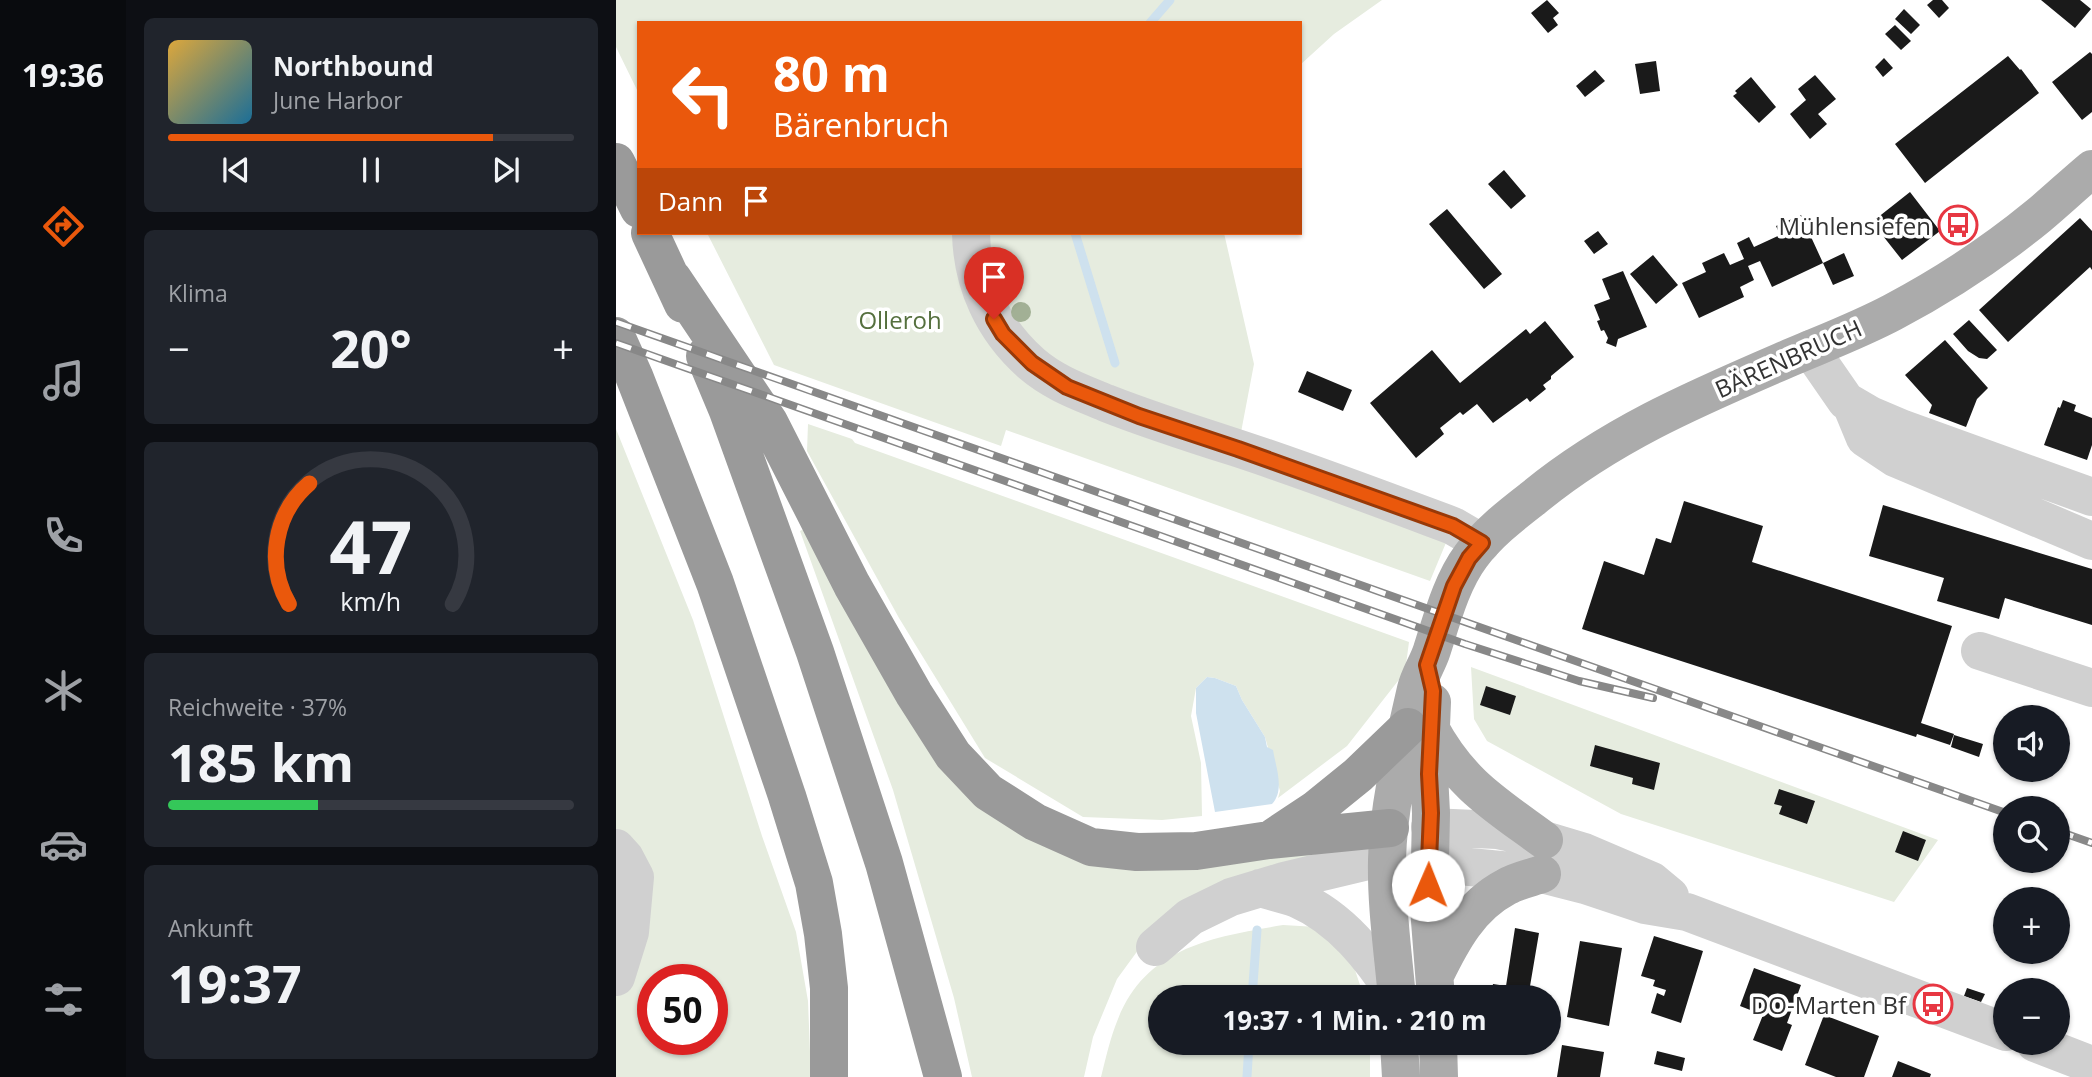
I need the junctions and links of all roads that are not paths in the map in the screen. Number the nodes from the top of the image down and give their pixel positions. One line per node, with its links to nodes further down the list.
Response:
1 (616, 162): 3 (highway)
2 (2092, 169): 8 (main road, BÄRENBRUCH)
3 (637, 205)
4 (651, 235): 6 (highway)
5 (971, 235): 12 (street)
6 (673, 279): 16 (highway); 34 (highway)
7 (616, 336): 33 (highway)
8 (1810, 349): 9 (street); 12 (main road, BÄRENBRUCH)
9 (1851, 404): 10 (street); 11 (street)
10 (2092, 496)
11 (2092, 541)
12 (1482, 543): 15 (main road, BÄRENBRUCH)
13 (1980, 651): 14 (street)
14 (2092, 688)
15 (1419, 728): 16 (highway); 17 (main road, BÄRENBRUCH); 18 (main road, BÄRENBRUCH); 20 (main road)
16 (1269, 840): 17 (highway)
17 (1389, 844): 18 (main road); 21 (street); 25 (main road, BÄRENBRUCH)
18 (1429, 845): 20 (street); 26 (main road, BÄRENBRUCH)
19 (616, 848): 23 (street)
20 (1543, 857): 27 (main road); 28 (street)
21 (1260, 888): 22 (street); 24 (street)
22 (1155, 947)
23 (616, 977)
24 (1389, 985)
25 (1396, 985)
26 (1436, 985)
27 (1436, 985)
28 (1993, 1027)
29 (1400, 1055): 35 (main road)
30 (1438, 1055): 36 (main road)
31 (2066, 1055): 32 (street)
32 (2092, 1065)
33 (829, 1077)
34 (943, 1077)
35 (1401, 1077)
36 (1439, 1077)

